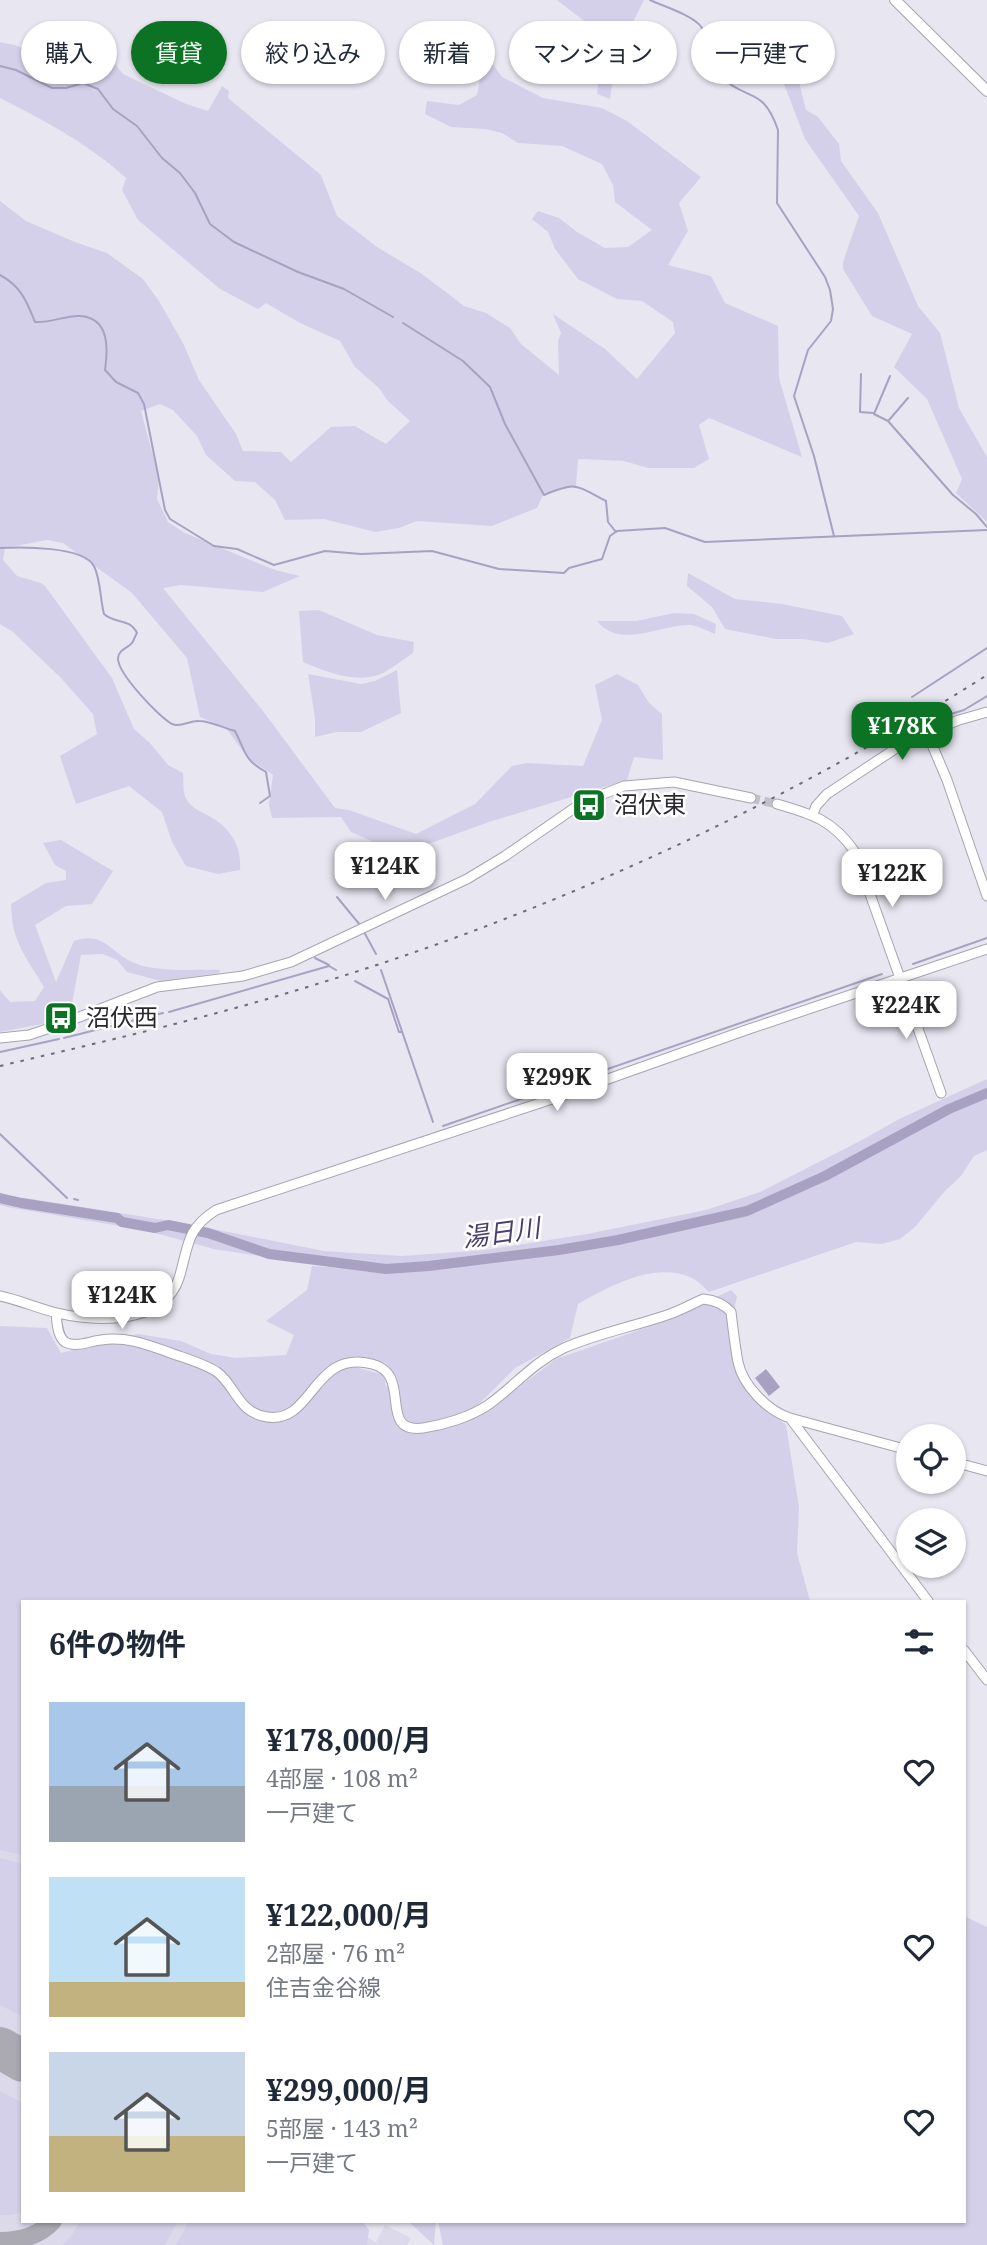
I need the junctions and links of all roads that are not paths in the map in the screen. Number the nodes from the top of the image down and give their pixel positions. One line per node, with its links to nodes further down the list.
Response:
1 (895, 0): 2 (main road)
2 (987, 91)
3 (987, 712): 4 (street)
4 (927, 733): 7 (street); 8 (street)
5 (751, 798): 11 (street)
6 (777, 804): 7 (street)
7 (813, 814): 10 (street)
8 (987, 896)
9 (987, 949): 10 (street)
10 (900, 979): 12 (street); 14 (street)
11 (0, 1038)
12 (941, 1093)
13 (0, 1296): 14 (street)
14 (56, 1312): 15 (street)
15 (790, 1418): 16 (street); 19 (street)
16 (896, 1447)
17 (966, 1465): 18 (street)
18 (987, 1471)
19 (927, 1600)
20 (966, 1653): 21 (street)
21 (987, 1680)

